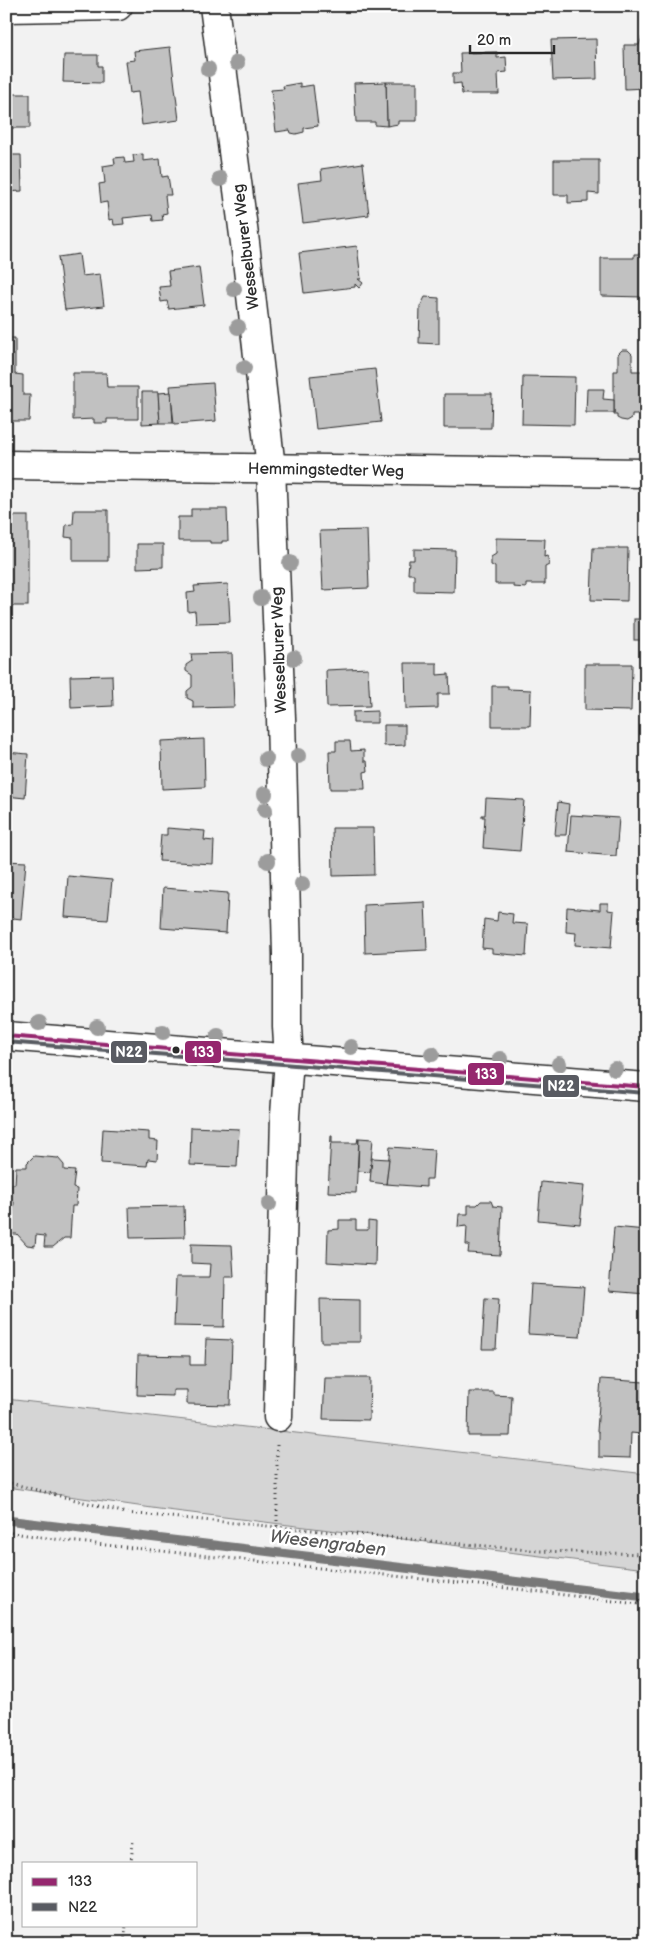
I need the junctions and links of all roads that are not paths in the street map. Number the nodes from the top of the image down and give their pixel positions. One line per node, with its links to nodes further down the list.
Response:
1 (118, 6): 3 (street)
2 (214, 6): 5 (street, Wesselburer Weg)
3 (6, 8)
4 (6, 465): 5 (street, Hemmingstedter Weg)
5 (271, 468): 6 (street, Hemmingstedter Weg); 8 (street, Wesselburer Weg)
6 (646, 473)
7 (6, 1036): 8 (street)
8 (289, 1059): 9 (street); 10 (street, Wesselburer Weg)
9 (646, 1087)
10 (278, 1417)

